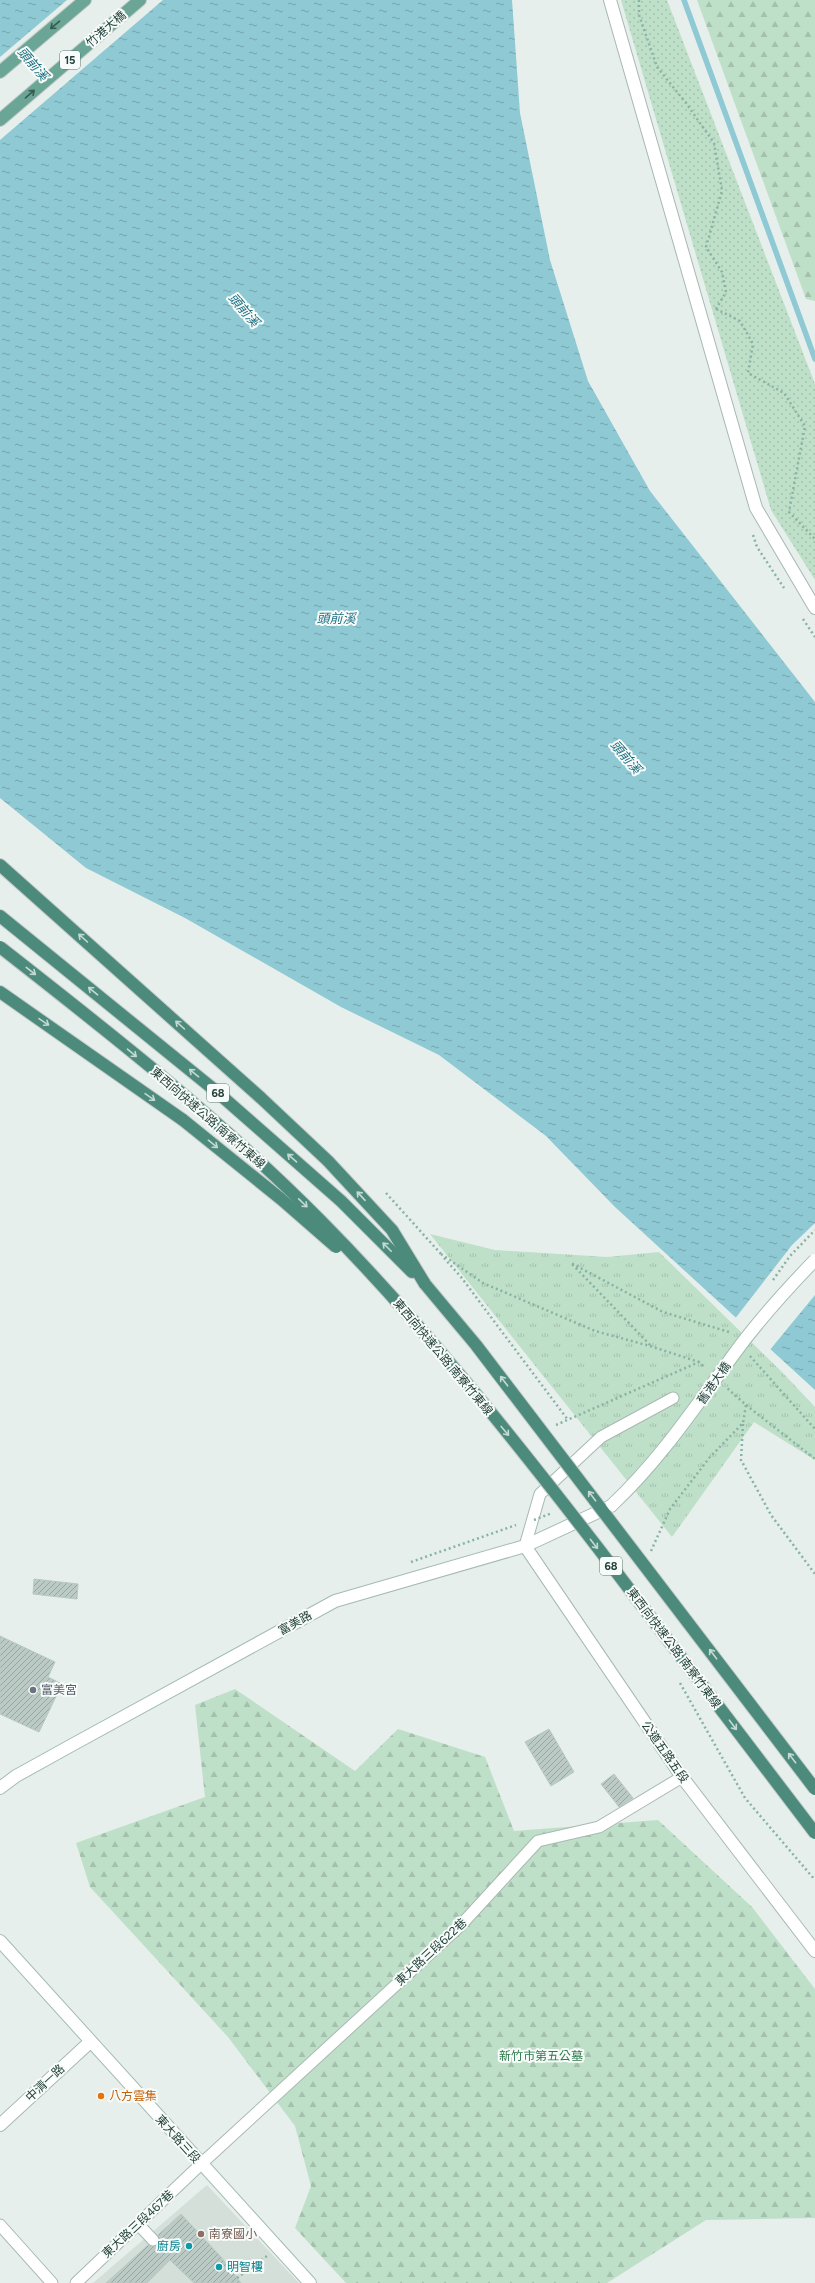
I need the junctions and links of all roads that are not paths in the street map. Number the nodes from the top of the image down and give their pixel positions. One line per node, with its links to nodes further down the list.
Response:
1 (85, 0): 4 (main road, one-way to 4)
2 (140, 0): 5 (main road, 竹港大橋 / 15, one-way to 2)
3 (610, 0): 6 (main road)
4 (0, 72)
5 (0, 120)
6 (815, 608)
7 (0, 865): 12 (highway, one-way to 7)
8 (0, 916): 12 (highway, 東西向快速公路 南寮竹東線 / 68, one-way to 8)
9 (0, 947): 13 (highway, 東西向快速公路 南寮竹東線 / 68, one-way to 13, bridge)
10 (0, 992): 13 (highway, one-way to 13, bridge)
11 (815, 1260): 15 (main road, 舊港大橋, bridge)
12 (425, 1284): 19 (highway, 東西向快速公路 南寮竹東線 / 68, one-way to 12, bridge)
13 (399, 1304): 20 (highway, 東西向快速公路 南寮竹東線 / 68, one-way to 20, bridge)
14 (673, 1398): 16 (lane)
15 (612, 1505): 16 (main road, 富美路)
16 (525, 1546): 17 (main road, 公道五路五段); 18 (main road, 富美路)
17 (682, 1777): 22 (main road, 公道五路五段); 25 (lane, 東大路三段622巷)
18 (0, 1788)
19 (815, 1789)
20 (815, 1833)
21 (0, 1941): 23 (main road, 東大路三段)
22 (815, 1951)
23 (90, 2042): 24 (main road, 中清一路); 25 (main road, 東大路三段)
24 (0, 2125)
25 (201, 2164): 26 (lane, 東大路三段467巷); 31 (main road, 東大路三段)
26 (138, 2224): 28 (lane); 30 (lane, 東大路三段467巷)
27 (0, 2225): 29 (lane)
28 (153, 2240)
29 (52, 2283)
30 (76, 2283)
31 (310, 2283)

